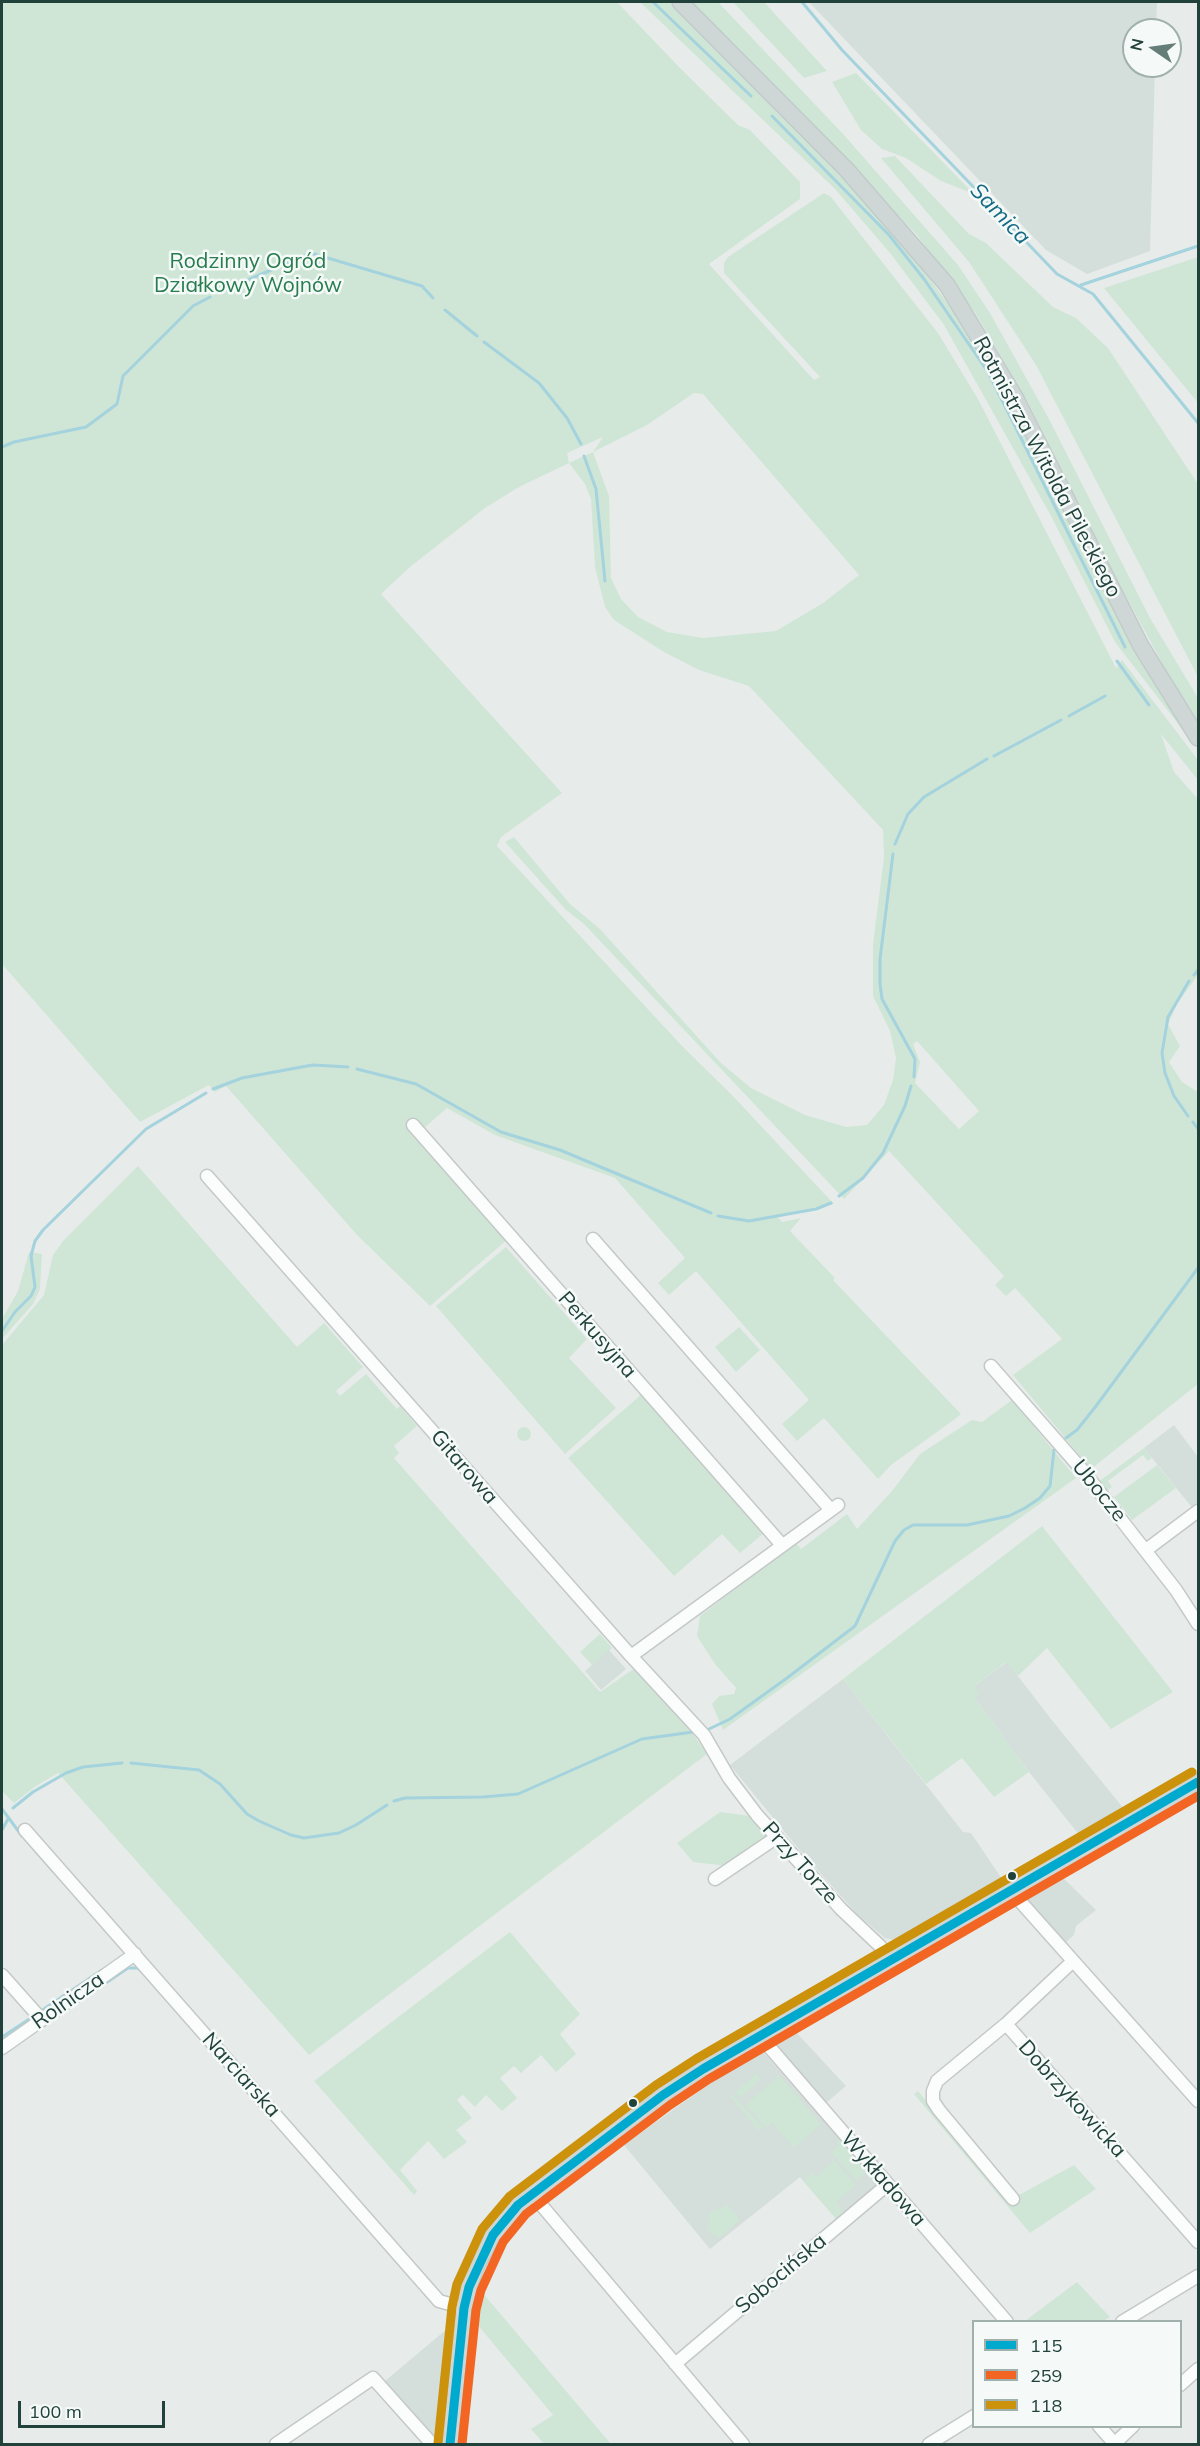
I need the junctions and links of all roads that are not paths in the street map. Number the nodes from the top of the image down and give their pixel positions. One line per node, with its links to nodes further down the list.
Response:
1 (680, 2): 2 (main road, Rotmistrza Witolda Pileckiego)
2 (1198, 738)
3 (413, 1125): 8 (street, Perkusyjna)
4 (207, 1176): 11 (street, Gitarowa)
5 (593, 1239): 8 (street)
6 (991, 1366): 9 (street, Ubocze)
7 (1198, 1511): 9 (street)
8 (782, 1545): 11 (street)
9 (1146, 1550): 10 (street, Ubocze)
10 (1198, 1624)
11 (631, 1656): 12 (street, Gitarowa)
12 (719, 1760): 15 (street, Przy Torze)
13 (1198, 1782): 17 (main road)
14 (25, 1830): 18 (street, Narciarska)
15 (777, 1837): 16 (street); 19 (street, Przy Torze)
16 (715, 1879)
17 (1010, 1890): 19 (main road); 20 (street)
18 (135, 1954): 22 (street, Rolnicza); 32 (street, Narciarska)
19 (890, 1960): 24 (main road)
20 (1072, 1962): 23 (street, Dobrzykowicka); 26 (street)
21 (2, 1975): 22 (street)
22 (42, 2020): 25 (street, Rolnicza)
23 (1006, 2024): 29 (street); 30 (street, Dobrzykowicka)
24 (759, 2036): 27 (street, Wykładowa); 28 (main road)
25 (2, 2048)
26 (1198, 2101)
27 (887, 2185): 33 (street, Wykładowa); 35 (street, Sobocińska)
28 (532, 2194): 32 (main road); 35 (street)
29 (1013, 2199)
30 (1198, 2242)
31 (1198, 2276): 34 (street)
32 (464, 2308): 44 (main road)
33 (1005, 2320)
34 (1125, 2320)
35 (675, 2364): 45 (street)
36 (1198, 2369): 37 (street)
37 (1182, 2383)
38 (972, 2417): 46 (street)
39 (1100, 2428): 41 (street)
40 (1132, 2428): 41 (street)
41 (1115, 2444)
42 (276, 2445): 43 (street)
43 (432, 2445)
44 (450, 2445)
45 (743, 2445)
46 (929, 2445)

